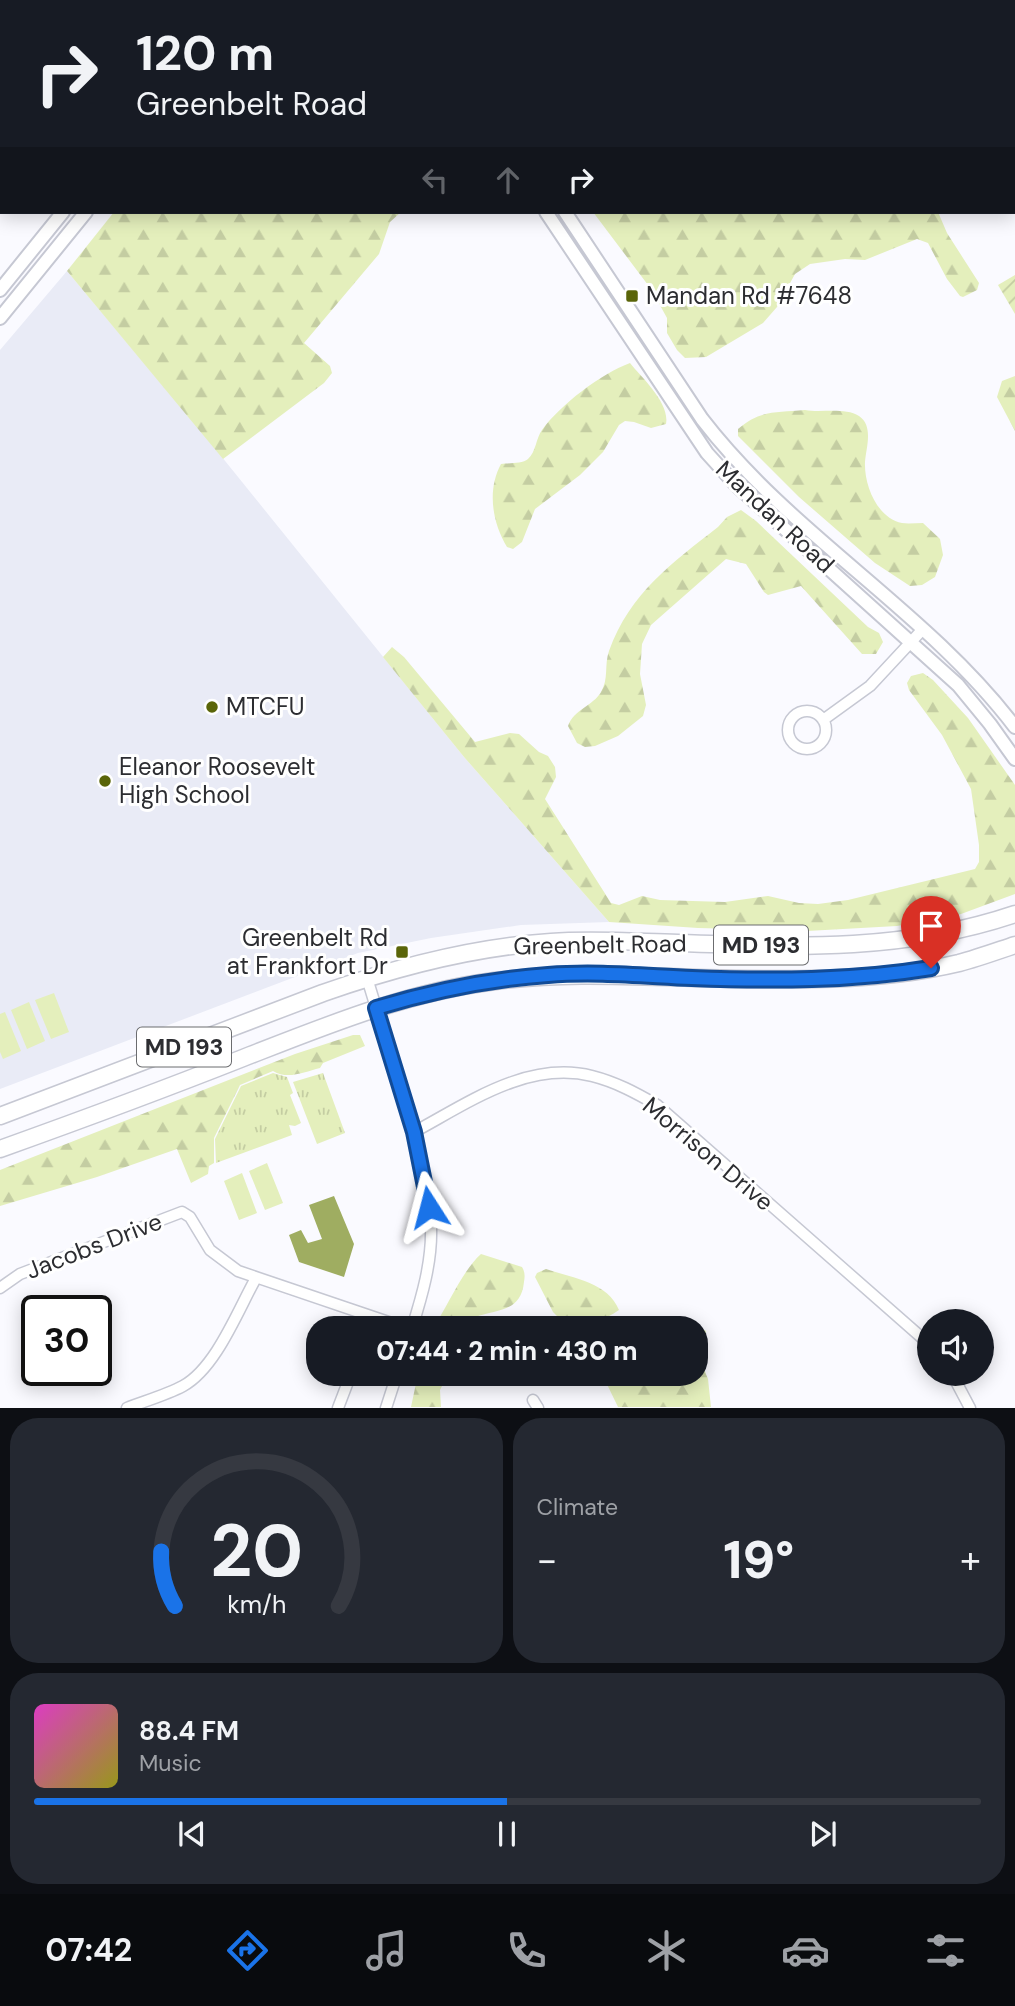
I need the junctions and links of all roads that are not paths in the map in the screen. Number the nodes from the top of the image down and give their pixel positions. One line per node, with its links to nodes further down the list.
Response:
1 (61, 214): 5 (street)
2 (84, 214): 6 (street)
3 (547, 214): 8 (street, Mandan Road)
4 (566, 214): 7 (street, Mandan Road)
5 (0, 290)
6 (0, 318)
7 (923, 628): 8 (street); 10 (street, Mandan Road)
8 (911, 642): 9 (street); 11 (street, Mandan Road)
9 (823, 720)
10 (1015, 727)
11 (1015, 759)
12 (1015, 914): 14 (main road, Greenbelt Road / MD 193)
13 (1015, 945): 15 (main road, Greenbelt Road / MD 193)
14 (367, 978): 15 (street); 16 (main road, Greenbelt Road / MD 193)
15 (376, 1008): 17 (street); 18 (main road, Greenbelt Road / MD 193)
16 (0, 1116)
17 (414, 1132): 22 (street); 23 (street, Morrison Drive)
18 (0, 1149)
19 (256, 1278): 20 (street, Jacobs Drive); 21 (street, Jacobs Drive); 27 (street)
20 (0, 1288)
21 (353, 1316)
22 (415, 1316)
23 (917, 1333)
24 (346, 1386): 28 (street)
25 (393, 1386): 29 (street)
26 (958, 1386): 30 (street)
27 (127, 1408)
28 (338, 1408)
29 (386, 1408)
30 (970, 1408)

